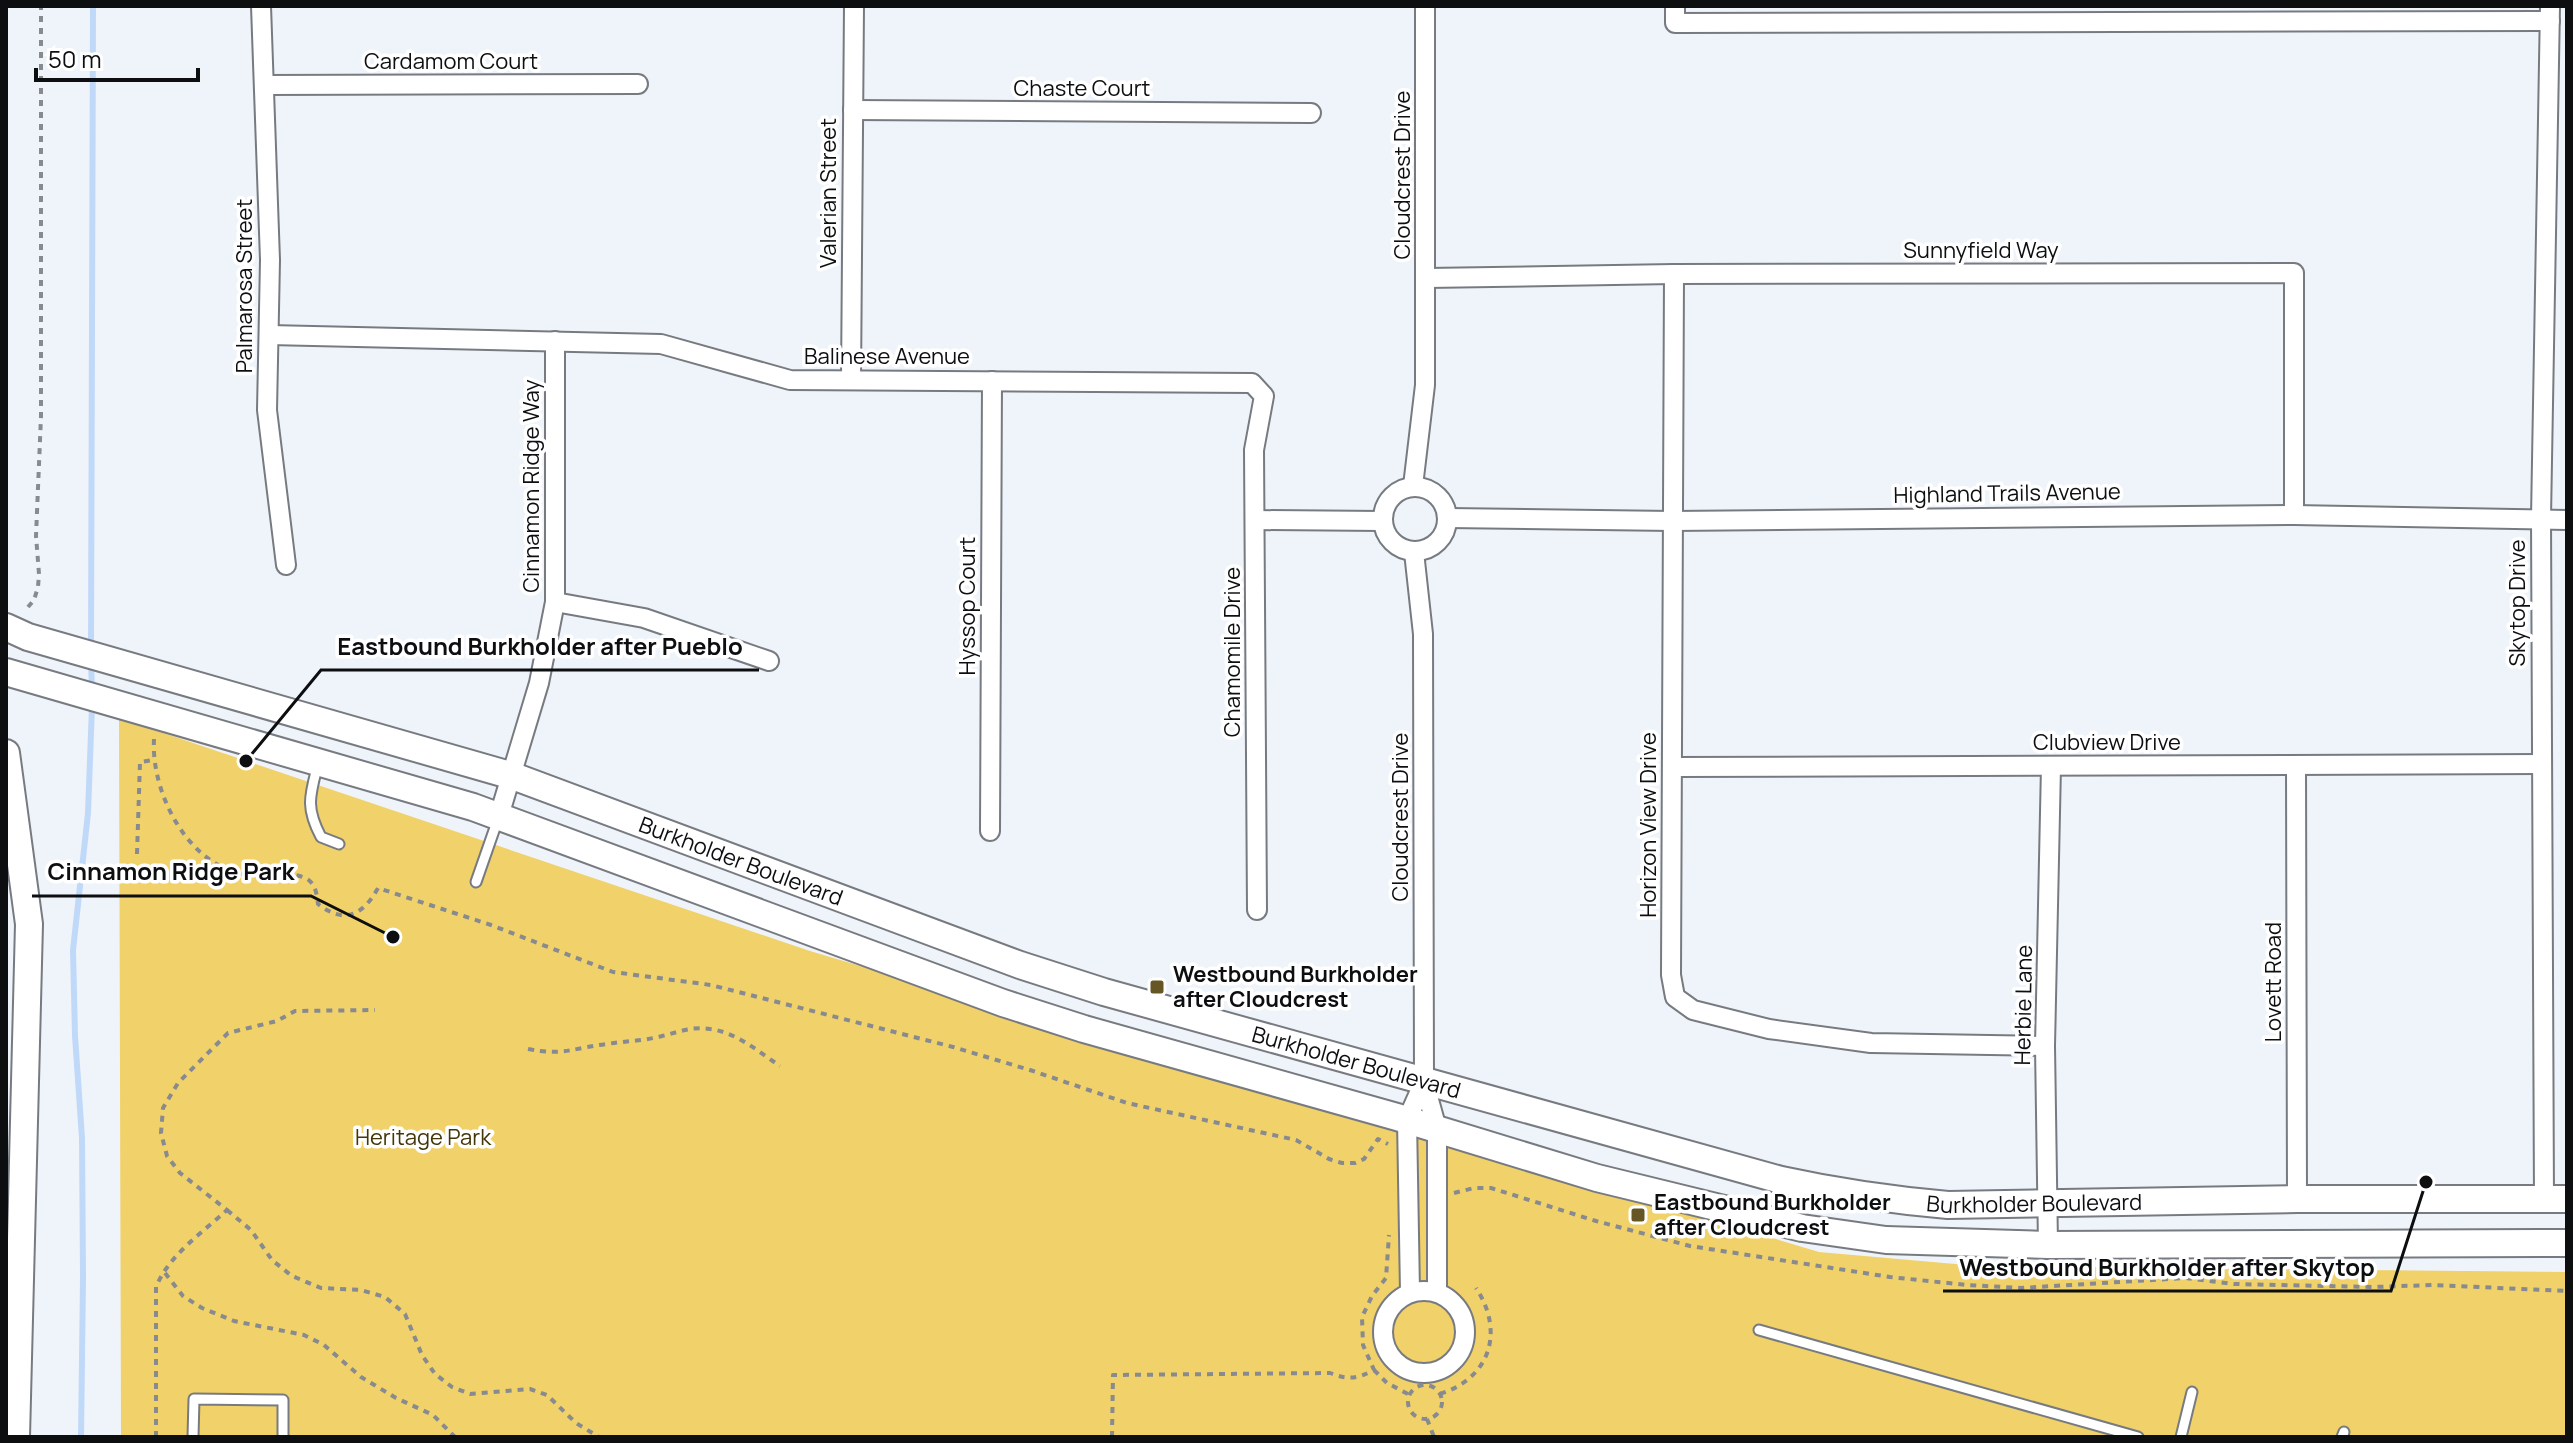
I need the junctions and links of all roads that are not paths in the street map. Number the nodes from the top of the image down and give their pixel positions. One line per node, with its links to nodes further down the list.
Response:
1 (261, 6): 7 (street, Palmarosa Street)
2 (854, 6): 8 (street, Valerian Street)
3 (1425, 6): 11 (street, Cloudcrest Drive)
4 (1675, 14): 5 (street)
5 (2550, 14): 20 (street, Skytop Drive)
6 (638, 84): 7 (street, Cardamom Court)
7 (264, 85): 12 (street, Palmarosa Street)
8 (853, 110): 9 (street, Chaste Court); 14 (street, Valerian Street)
9 (1311, 113)
10 (1674, 274): 11 (street, Sunnyfield Way); 18 (street, Sunnyfield Way); 24 (street, Horizon View Drive)
11 (1427, 278): 17 (street, Cloudcrest Drive)
12 (269, 335): 13 (street, Balinese Avenue); 26 (street, Palmarosa Street)
13 (555, 341): 14 (street, Balinese Avenue); 27 (street, Cinnamon Ridge Way)
14 (851, 380): 15 (street, Balinese Avenue)
15 (992, 381): 16 (street, Balinese Avenue); 39 (street, Hyssop Court)
16 (1264, 396): 21 (street, Chamomile Drive)
17 (1413, 486): 19 (street); 23 (street)
18 (2294, 515): 20 (street, Highland Trails Avenue); 24 (street, Highland Trails Avenue)
19 (1448, 518): 24 (street, Highland Trails Avenue); 25 (street)
20 (2541, 518): 22 (street, Highland Trails Avenue); 33 (street, Skytop Drive)
21 (1255, 520): 23 (street); 42 (street, Chamomile Drive)
22 (2567, 520)
23 (1382, 521): 25 (street)
24 (1672, 521): 36 (street, Horizon View Drive)
25 (1414, 552): 44 (street, Cloudcrest Drive)
26 (286, 565)
27 (555, 602): 29 (street); 37 (street, Cinnamon Ridge Way)
28 (6, 627): 37 (main road, Burkholder Boulevard)
29 (769, 661)
30 (6, 672): 32 (main road, Burkholder Boulevard)
31 (6, 753): 56 (main road)
32 (319, 763): 38 (main road, Burkholder Boulevard); 40 (lane)
33 (2542, 764): 34 (street, Clubview Drive); 48 (street, Skytop Drive)
34 (2296, 765): 35 (street, Clubview Drive); 47 (street, Lovett Road)
35 (2051, 766): 36 (street, Clubview Drive); 43 (street, Herbie Lane)
36 (1673, 767): 43 (street, Horizon View Drive)
37 (513, 776): 38 (street, Cinnamon Ridge Way); 44 (main road, Burkholder Boulevard)
38 (499, 816): 41 (lane); 45 (main road, Burkholder Boulevard)
39 (990, 831)
40 (339, 844)
41 (476, 882)
42 (1257, 910)
43 (2045, 1046): 49 (street, Herbie Lane)
44 (1424, 1082): 45 (street, Cloudcrest Drive); 46 (street, Cloudcrest Drive); 49 (main road, Burkholder Boulevard)
45 (1407, 1120): 46 (main road, Burkholder Boulevard); 52 (street, Cloudcrest Drive)
46 (1437, 1129): 51 (main road, Burkholder Boulevard); 53 (street, Cloudcrest Drive)
47 (2297, 1199): 48 (main road, Burkholder Boulevard); 49 (main road, Burkholder Boulevard)
48 (2555, 1199)
49 (2048, 1204): 51 (street, Herbie Lane)
50 (2567, 1243): 51 (main road, Burkholder Boulevard)
51 (2048, 1245)
52 (1410, 1292): 53 (street); 53 (street)
53 (1437, 1292)
54 (1759, 1330): 59 (lane)
55 (2192, 1392): 60 (lane)
56 (16, 1437)
57 (193, 1437): 58 (lane)
58 (283, 1437)
59 (2138, 1437)
60 (2181, 1437)

